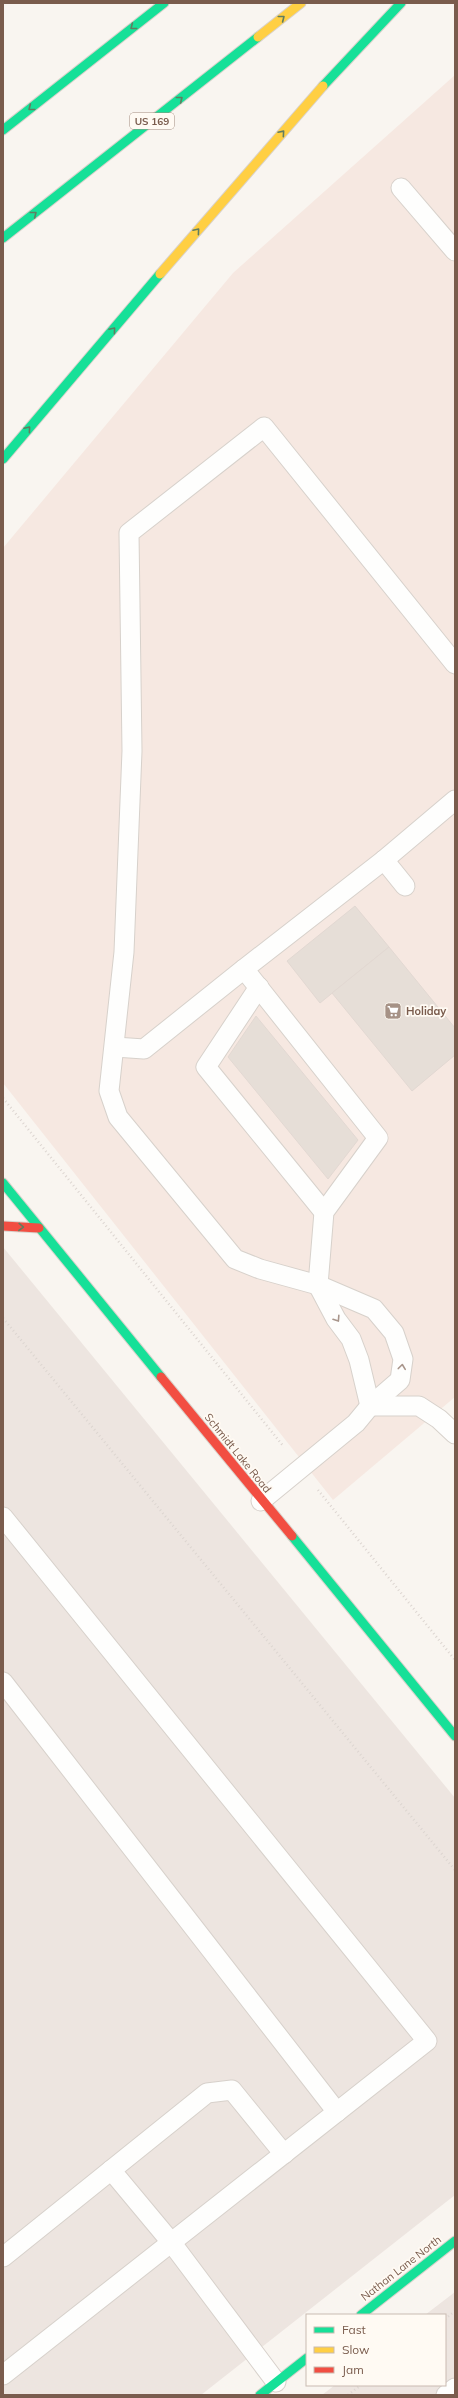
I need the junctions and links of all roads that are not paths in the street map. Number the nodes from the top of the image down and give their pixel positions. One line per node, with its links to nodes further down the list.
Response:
1 (164, 3): 4 (main road, one-way to 4)
2 (302, 3): 6 (main road, US 169, one-way to 2)
3 (402, 3): 8 (main road, one-way to 3)
4 (3, 130)
5 (401, 188): 7 (lane)
6 (3, 238)
7 (455, 250)
8 (3, 459)
9 (455, 664): 15 (lane)
10 (455, 800): 11 (lane)
11 (384, 860): 12 (lane); 13 (lane)
12 (406, 886)
13 (244, 969): 14 (lane); 15 (lane)
14 (259, 987): 17 (lane); 17 (lane)
15 (115, 1047): 20 (lane)
16 (3, 1183): 19 (main road, Schmidt Lake Road)
17 (324, 1212): 20 (lane)
18 (3, 1226): 19 (main road, one-way to 19)
19 (39, 1228): 23 (main road, Schmidt Lake Road)
20 (318, 1285): 21 (lane, one-way to 21); 21 (lane, one-way to 20)
21 (370, 1406): 22 (lane); 23 (lane)
22 (455, 1434)
23 (261, 1501): 26 (main road, Schmidt Lake Road)
24 (3, 1517): 27 (lane)
25 (3, 1682): 27 (lane)
26 (455, 1736)
27 (337, 2112): 28 (lane)
28 (284, 2154): 29 (lane); 31 (lane)
29 (111, 2170): 31 (lane); 32 (lane)
30 (455, 2241): 33 (main road, Nathan Lane North)
31 (171, 2242): 35 (lane); 36 (lane)
32 (3, 2257)
33 (362, 2314)
34 (306, 2359): 36 (main road)
35 (3, 2375)
36 (276, 2382): 38 (main road)
37 (455, 2388): 39 (lane)
38 (260, 2395)
39 (446, 2395)

